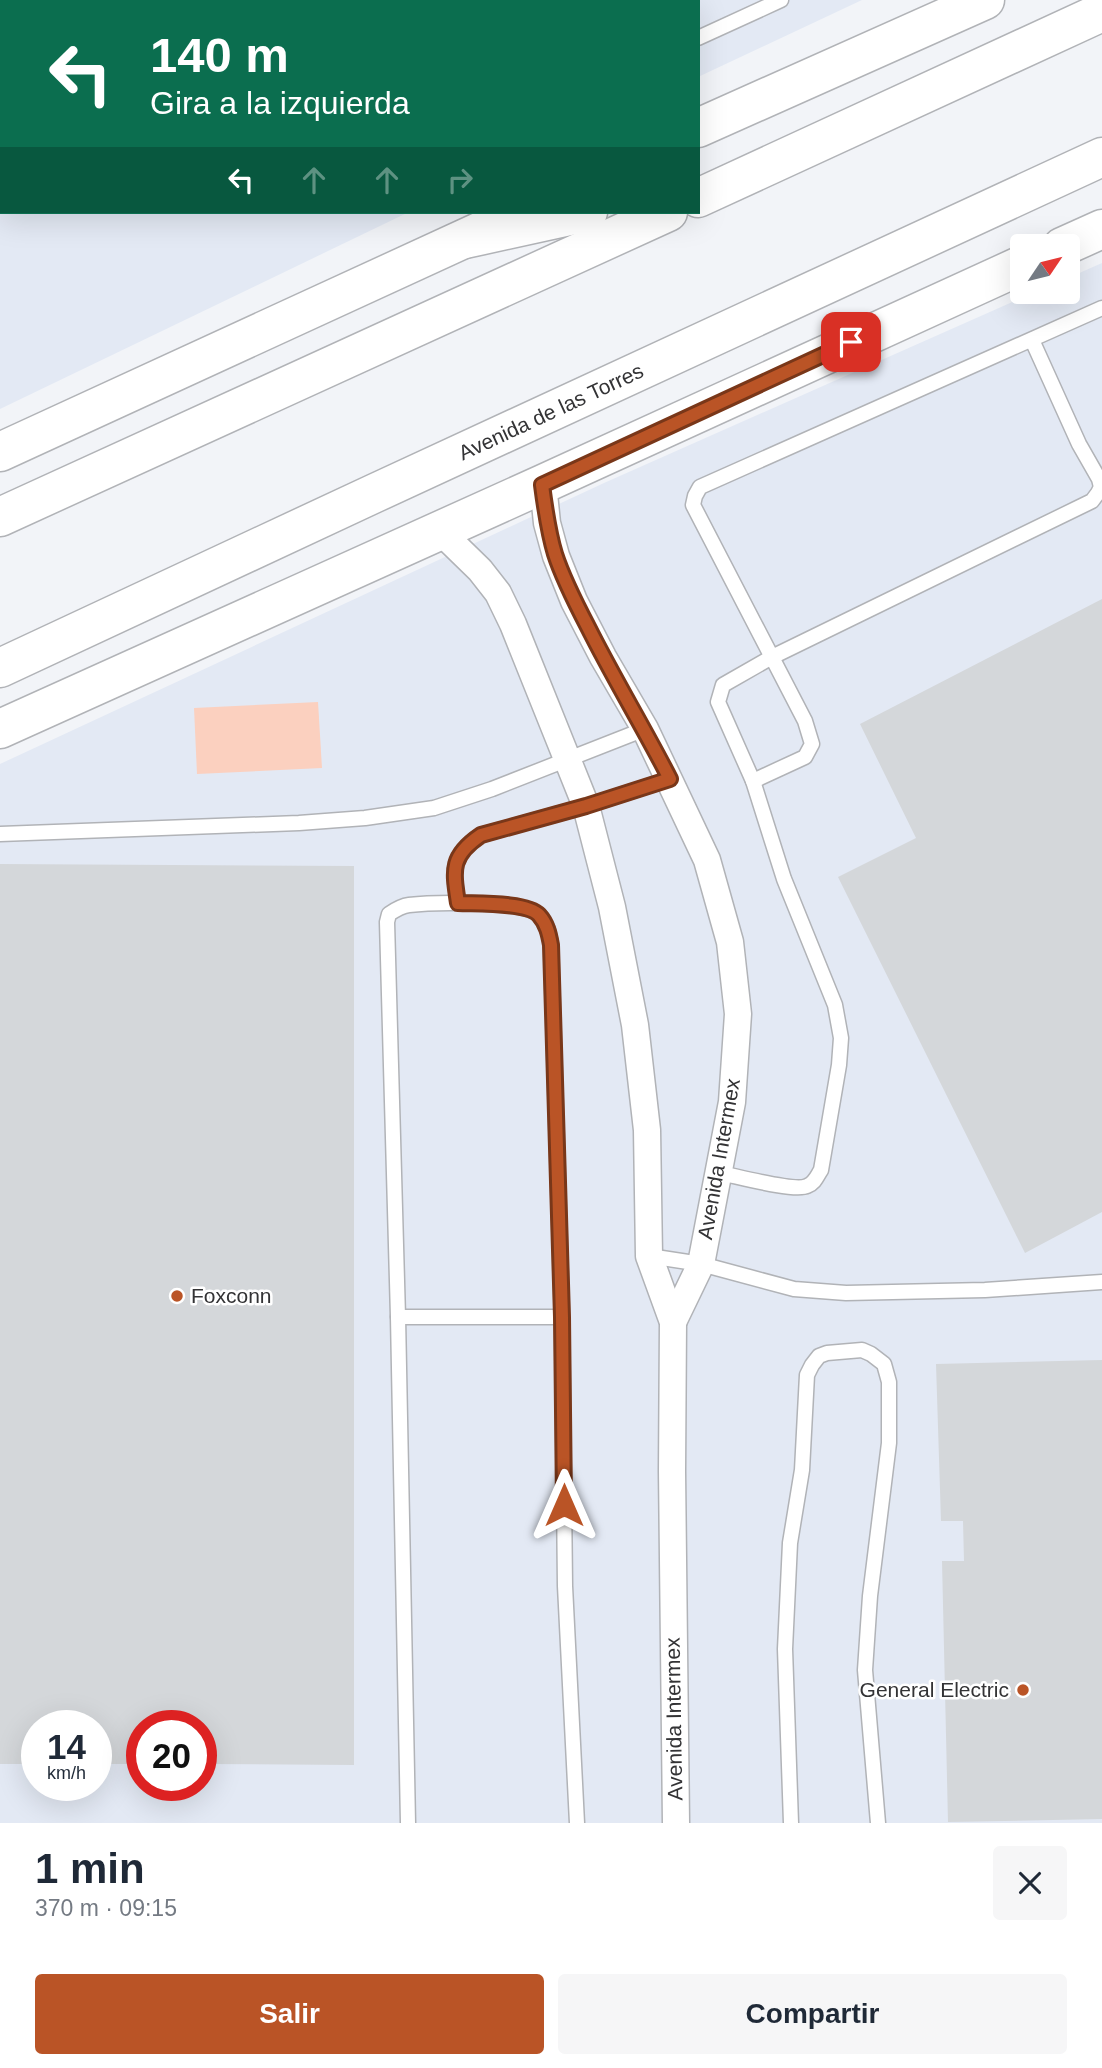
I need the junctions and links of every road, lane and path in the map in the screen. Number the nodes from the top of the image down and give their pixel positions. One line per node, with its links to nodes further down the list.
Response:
1 (781, 0): 5 (lane)
2 (985, 0): 7 (main road)
3 (1068, 0): 6 (main road)
4 (1102, 12): 6 (main road)
5 (700, 37)
6 (1016, 52): 9 (main road)
7 (700, 127)
8 (1102, 158): 26 (main road, Avenida de las Torres)
9 (743, 178): 10 (main road); 11 (main road)
10 (700, 187)
11 (700, 197)
12 (517, 214): 16 (main road)
13 (579, 214): 16 (main road)
14 (664, 214): 23 (main road)
15 (1102, 229): 17 (main road)
16 (465, 239): 21 (main road)
17 (1080, 239)
18 (1010, 270): 22 (main road)
19 (1102, 308): 20 (lane)
20 (1032, 340): 25 (lane); 25 (lane)
21 (0, 452)
22 (542, 485): 24 (main road); 28 (street, Avenida Intermex)
23 (0, 517)
24 (440, 531): 27 (main road); 29 (street, Avenida Intermex)
25 (772, 657): 31 (lane); 31 (lane)
26 (0, 668)
27 (0, 729)
28 (645, 729): 29 (lane); 30 (street, Avenida Intermex)
29 (568, 760): 32 (street, Avenida Intermex); 33 (lane)
30 (670, 779): 32 (lane); 35 (street, Avenida Intermex)
31 (753, 781): 35 (lane)
32 (586, 806): 34 (lane); 36 (street, Avenida Intermex)
33 (0, 834)
34 (458, 903): 39 (lane); 40 (lane)
35 (720, 1173): 37 (street, Avenida Intermex)
36 (649, 1256): 37 (lane); 41 (street, Avenida Intermex)
37 (701, 1264): 38 (lane); 41 (street, Avenida Intermex)
38 (1102, 1282)
39 (398, 1317): 40 (lane); 42 (lane)
40 (562, 1317): 43 (lane)
41 (673, 1322): 44 (street, Avenida Intermex)
42 (408, 1823)
43 (577, 1823)
44 (676, 1823)
45 (791, 1823): 46 (lane)
46 (878, 1823)

